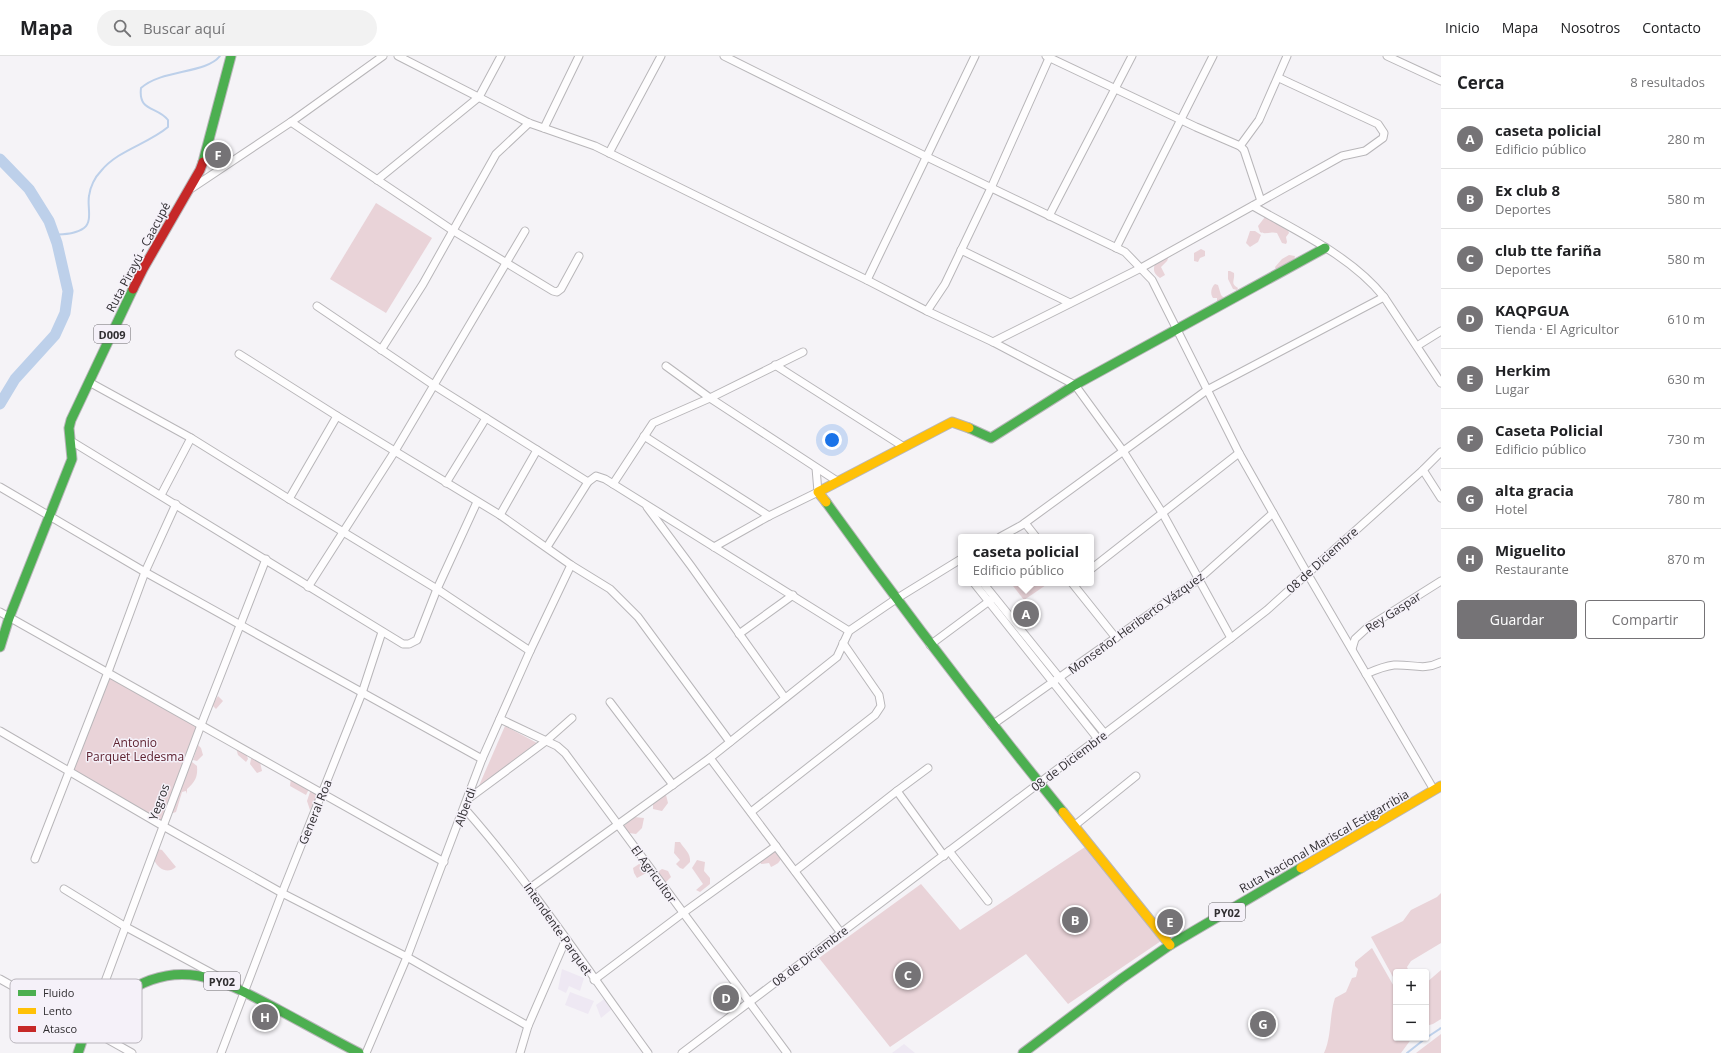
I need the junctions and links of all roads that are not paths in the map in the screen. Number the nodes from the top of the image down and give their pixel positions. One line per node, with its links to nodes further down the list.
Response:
1 (231, 56): 26 (main road, Ruta Pirayú - Caacupé / D009)
2 (383, 56): 19 (street)
3 (398, 56): 17 (street)
4 (501, 56): 17 (street)
5 (579, 56): 21 (street)
6 (661, 56): 23 (street)
7 (724, 56): 24 (street)
8 (975, 56): 24 (street)
9 (1132, 56): 16 (street)
10 (1213, 56): 18 (street)
11 (1287, 56): 14 (street)
12 (1388, 56): 15 (street)
13 (1048, 57): 16 (street); 27 (street)
14 (1278, 78): 22 (street); 28 (street)
15 (1441, 81)
16 (1116, 89): 18 (street); 30 (street)
17 (478, 97): 20 (street); 25 (street)
18 (1181, 120): 22 (street); 33 (street)
19 (291, 122): 25 (street); 26 (street)
20 (529, 123): 21 (street); 31 (street)
21 (544, 128): 23 (street)
22 (1240, 146): 28 (street)
23 (609, 153): 39 (street)
24 (927, 157): 27 (street); 39 (street)
25 (377, 180): 31 (street)
26 (190, 188): 53 (main road, Ruta Pirayú - Caacupé / D009)
27 (991, 188): 30 (street); 35 (street)
28 (1261, 202): 29 (street)
29 (1253, 206): 34 (street); 38 (street)
30 (1049, 216): 33 (street)
31 (452, 230): 37 (street); 48 (street)
32 (525, 231): 37 (street)
33 (1116, 248): 38 (street)
34 (1325, 248): 40 (street); 44 (main road)
35 (961, 250): 41 (street); 43 (street)
36 (579, 256): 37 (street)
37 (506, 263): 56 (street)
38 (1141, 268): 41 (street); 44 (street)
39 (867, 280): 43 (street)
40 (1384, 297): 47 (street); 57 (street)
41 (1070, 303): 46 (street)
42 (317, 306): 48 (street)
43 (927, 311): 46 (street)
44 (1177, 330): 55 (main road); 57 (street)
45 (1441, 331): 47 (street)
46 (993, 342): 55 (street)
47 (1417, 346): 54 (street)
48 (381, 350): 56 (street)
49 (803, 352): 51 (street)
50 (239, 354): 59 (street)
51 (775, 365): 58 (street); 64 (street)
52 (666, 366): 58 (street)
53 (89, 382): 62 (street); 63 (main road, Ruta Pirayú - Caacupé / D009)
54 (1441, 383)
55 (1074, 385): 64 (main road); 67 (street)
56 (435, 386): 60 (street); 66 (street)
57 (1207, 390): 67 (street); 69 (street)
58 (710, 398): 61 (street); 70 (street)
59 (337, 416): 66 (street); 80 (street)
60 (486, 418): 65 (street); 74 (street)
61 (644, 436): 75 (street); 88 (street)
62 (191, 438): 78 (street); 80 (street)
63 (71, 441): 78 (street); 87 (main road, Ruta Pirayú - Caacupé / D009)
64 (904, 447): 72 (main road)
65 (537, 450): 73 (street); 86 (street)
66 (395, 451): 74 (street); 90 (street)
67 (1123, 451): 85 (street); 89 (street)
68 (1441, 452): 71 (street, 08 de Diciembre)
69 (1239, 453): 84 (street); 85 (street)
70 (816, 468): 72 (street); 77 (street)
71 (1423, 470): 79 (street); 100 (street, 08 de Diciembre)
72 (837, 481): 77 (main road)
73 (588, 482): 75 (street); 93 (street)
74 (446, 483): 81 (street)
75 (613, 484): 82 (street)
76 (0, 486): 87 (street)
77 (818, 492): 88 (street); 109 (main road)
78 (161, 495): 83 (street)
79 (1441, 498)
80 (289, 500): 90 (street)
81 (477, 502): 86 (street); 107 (street)
82 (644, 503): 94 (street); 116 (street)
83 (176, 504): 95 (street); 99 (street)
84 (1273, 513): 100 (street); 101 (street, Monseñor Heriberto Vázquez)
85 (1163, 514): 98 (street); 101 (street)
86 (500, 515): 93 (street)
87 (49, 516): 99 (street); 112 (main road, Ruta Pirayú - Caacupé / D009)
88 (769, 516): 94 (street)
89 (1025, 523): 91 (street); 92 (street)
90 (342, 532): 106 (street); 107 (street)
91 (1005, 534)
92 (1034, 534)
93 (547, 547): 97 (street)
94 (714, 547): 108 (street)
95 (266, 559): 106 (street); 113 (street, Yegros)
96 (958, 563): 109 (street)
97 (571, 565): 123 (street, Alberdi); 139 (street)
98 (1094, 567)
99 (145, 572): 113 (street); 125 (street)
100 (1307, 573): 118 (street, 08 de Diciembre); 122 (street)
101 (1199, 579): 117 (street, Monseñor Heriberto Vázquez); 118 (street)
102 (1441, 582): 122 (street, Rey Gaspar)
103 (977, 586): 110 (street)
104 (984, 586): 110 (street)
105 (1074, 586): 117 (street)
106 (308, 587): 115 (street)
107 (437, 589): 115 (street); 123 (street)
108 (793, 596): 114 (street); 116 (street)
109 (896, 599): 114 (street); 120 (main road)
110 (991, 599): 120 (street); 127 (street)
111 (0, 612): 112 (street)
112 (9, 618): 121 (main road, Ruta Pirayú - Caacupé / D009); 125 (street)
113 (240, 625): 128 (street); 133 (street, Yegros)
114 (849, 631): 119 (street)
115 (382, 632): 128 (street, General Roa)
116 (740, 634): 129 (street)
117 (1116, 638): 127 (street, Monseñor Heriberto Vázquez)
118 (1231, 638): 136 (street, 08 de Diciembre)
119 (843, 643): 129 (street); 152 (street)
120 (930, 645): 134 (main road)
121 (0, 647)
122 (1352, 649): 126 (street)
123 (530, 651): 132 (street, Alberdi)
124 (1441, 662): 126 (street)
125 (108, 672): 133 (street); 143 (street)
126 (1366, 674): 147 (street)
127 (1056, 680): 134 (street, Monseñor Heriberto Vázquez); 136 (street); 137 (street)
128 (362, 693): 141 (street); 149 (street, General Roa)
129 (785, 698): 139 (street)
130 (610, 702): 146 (street)
131 (572, 718): 138 (street)
132 (500, 719): 138 (street, El Agricultor); 141 (street, Alberdi)
133 (201, 725): 149 (street); 154 (street, Yegros)
134 (992, 725): 145 (main road)
135 (0, 731): 143 (street)
136 (1105, 734): 137 (street, 08 de Diciembre)
137 (1098, 739): 145 (street, 08 de Diciembre)
138 (546, 741): 150 (street); 153 (street, El Agricultor)
139 (730, 742): 140 (street)
140 (710, 758): 146 (street); 152 (street)
141 (482, 759): 150 (street, Alberdi)
142 (928, 768): 148 (street)
143 (69, 771): 154 (street); 158 (street)
144 (1136, 776): 155 (street)
145 (1040, 783): 155 (main road); 157 (street, 08 de Diciembre)
146 (673, 785): 153 (street)
147 (1438, 788): 169 (main road, Ruta Nacional Mariscal Estigarribia / PY02)
148 (897, 791): 157 (street); 160 (street)
149 (322, 793): 159 (street); 163 (street, General Roa)
150 (468, 799): 151 (street, Alberdi)
151 (465, 809): 159 (street, Alberdi); 161 (street, Intendente Parquet)
152 (751, 812): 156 (street)
153 (618, 825): 161 (street); 165 (street, El Agricultor)
154 (163, 826): 163 (street); 166 (street, Yegros)
155 (1074, 826): 169 (main road)
156 (776, 846): 160 (street); 165 (street)
157 (946, 853): 164 (street); 167 (street, 08 de Diciembre)
158 (35, 859)
159 (444, 862): 170 (street, Alberdi)
160 (795, 871): 167 (street)
161 (530, 888): 168 (street, Intendente Parquet)
162 (64, 889): 166 (street)
163 (282, 893): 170 (street); 176 (street, General Roa)
164 (988, 901)
165 (683, 913): 173 (street); 177 (street, El Agricultor)
166 (126, 927): 172 (street, Yegros); 176 (street)
167 (841, 933): 177 (street, 08 de Diciembre)
168 (566, 939): 173 (street, Intendente Parquet); 178 (street)
169 (1170, 945): 190 (main road, Ruta Nacional Mariscal Estigarribia / PY02)
170 (407, 957): 178 (street); 185 (street, Alberdi)
171 (0, 979): 175 (street)
172 (106, 979)
173 (594, 980): 187 (street, Intendente Parquet)
174 (142, 984): 176 (main road, PY02)
175 (10, 985)
176 (245, 991): 183 (street, General Roa); 184 (main road, PY02)
177 (749, 1002): 188 (street, 08 de Diciembre); 189 (street, El Agricultor)
178 (528, 1026): 186 (street)
179 (82, 1043): 181 (main road, Yegros / PY02)
180 (114, 1043): 182 (street)
181 (78, 1053)
182 (132, 1053)
183 (221, 1053)
184 (359, 1053)
185 (366, 1053)
186 (520, 1053)
187 (648, 1053)
188 (682, 1053)
189 (787, 1053)
190 (1023, 1053)

